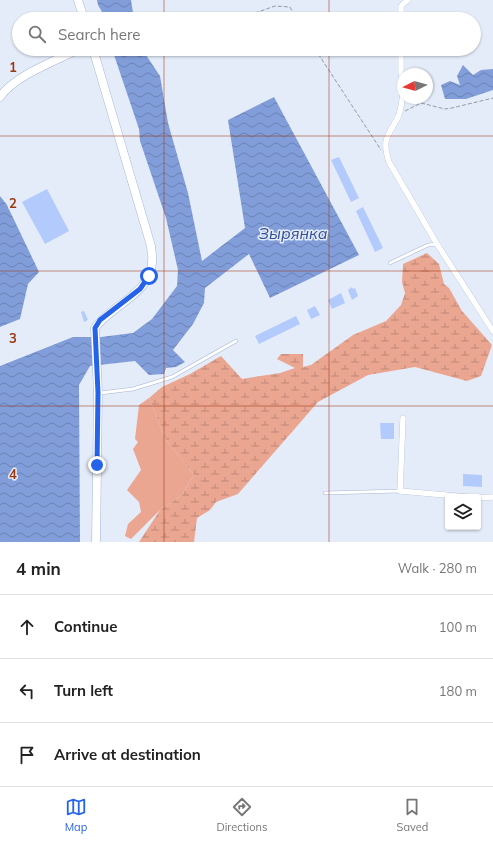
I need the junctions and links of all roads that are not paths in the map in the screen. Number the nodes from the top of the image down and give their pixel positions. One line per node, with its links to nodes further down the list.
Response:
1 (78, 0): 3 (street)
2 (408, 0): 4 (street)
3 (82, 12)
4 (401, 12)
5 (65, 56): 9 (street)
6 (95, 56): 15 (street)
7 (401, 56): 8 (street)
8 (401, 68)
9 (0, 97)
10 (401, 104): 11 (street)
11 (437, 244): 12 (lane); 13 (street)
12 (390, 263)
13 (493, 331)
14 (236, 342): 15 (lane)
15 (98, 393): 22 (street)
16 (403, 418): 17 (street)
17 (400, 491): 18 (lane); 19 (street)
18 (325, 493)
19 (445, 495)
20 (493, 497): 21 (street)
21 (481, 498)
22 (96, 542)

